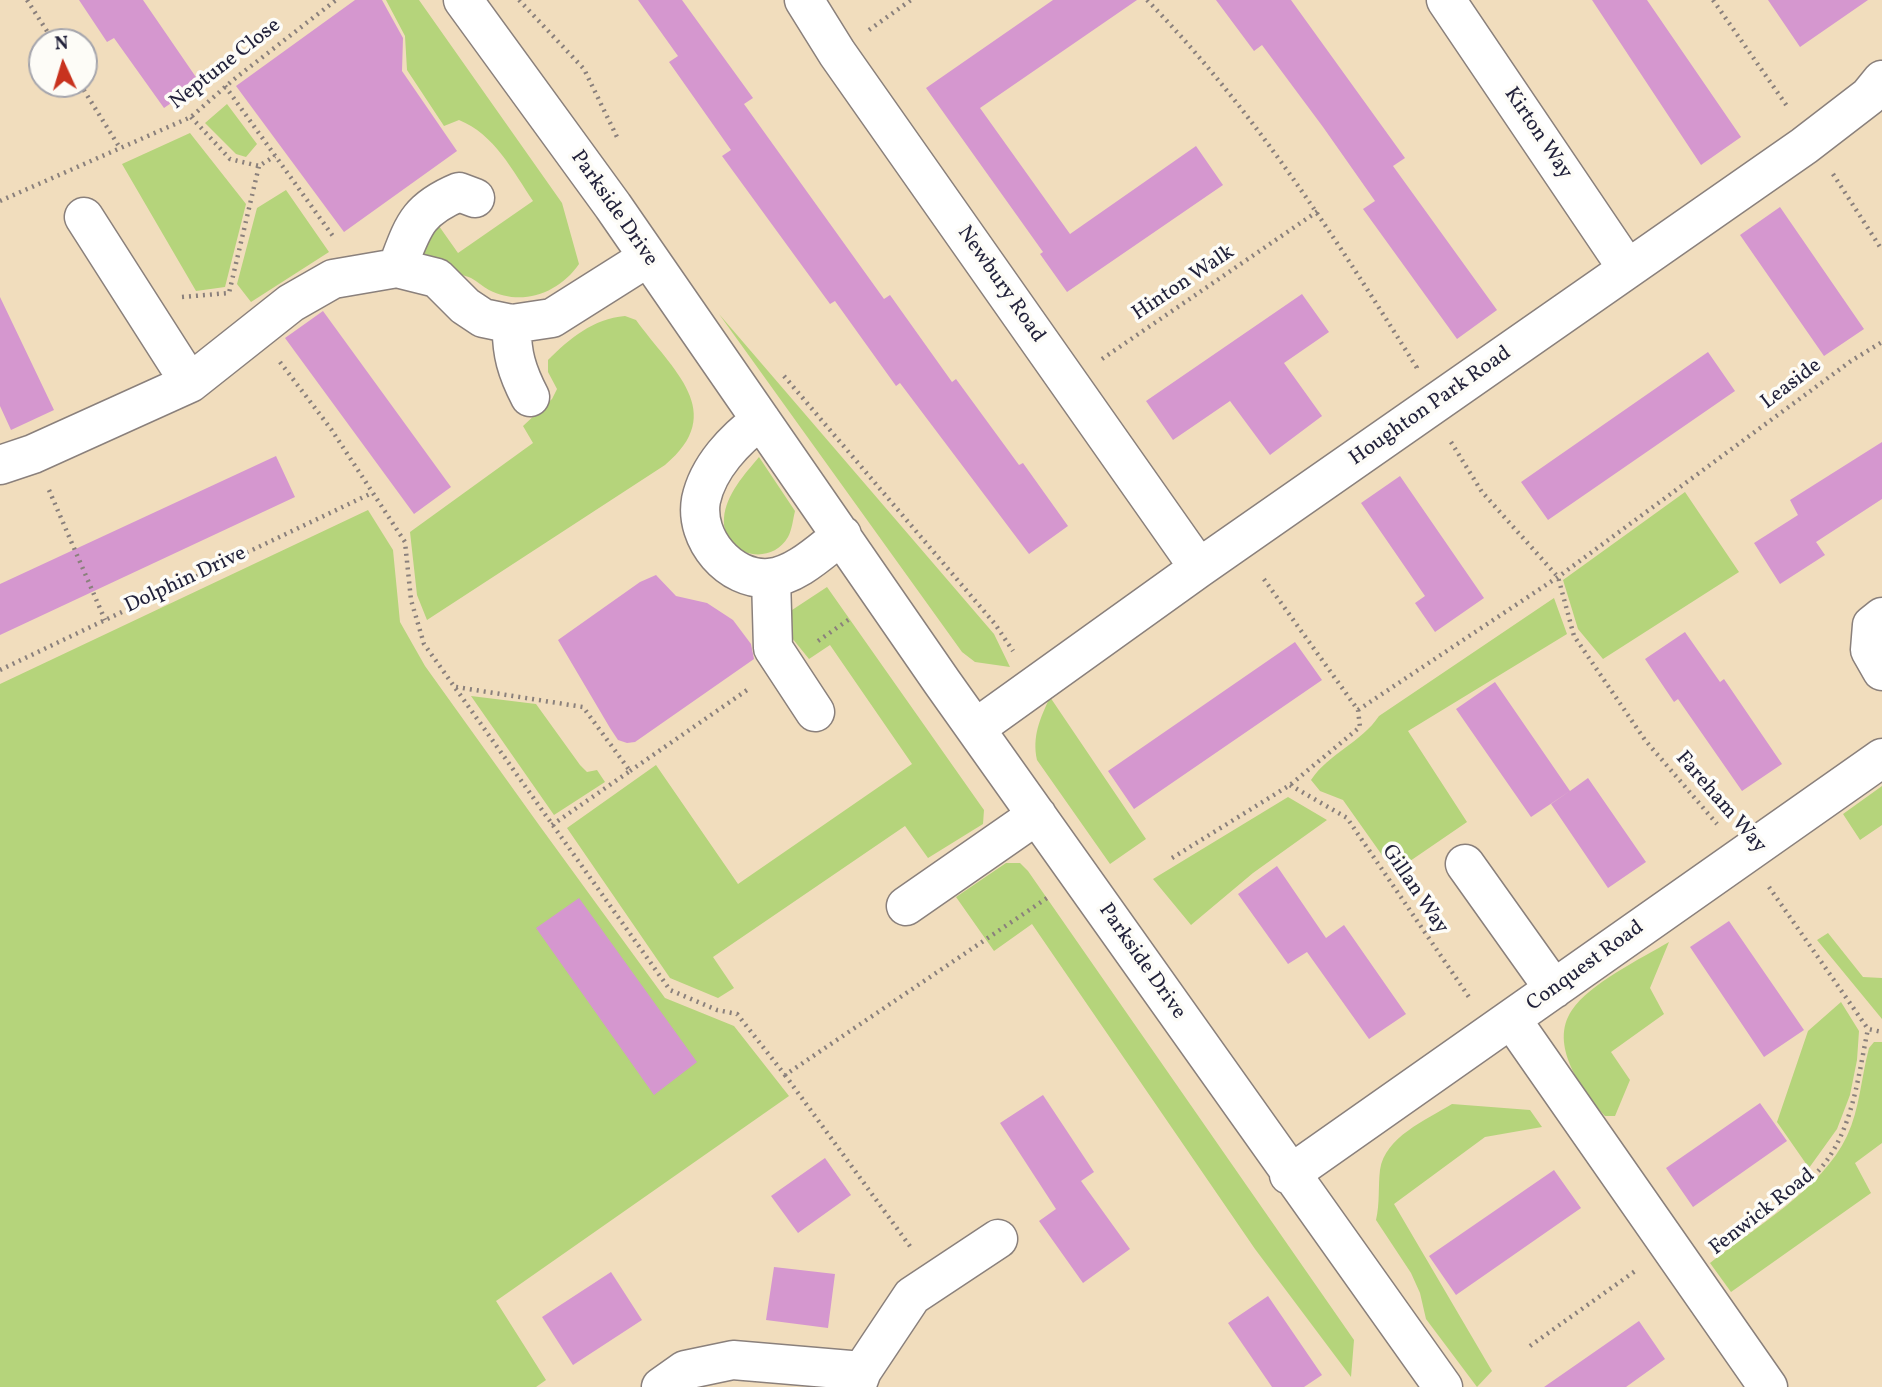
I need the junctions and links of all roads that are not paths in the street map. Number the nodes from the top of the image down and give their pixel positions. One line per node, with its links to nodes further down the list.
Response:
1 (463, 0): 7 (street, Parkside Drive)
2 (804, 0): 16 (street, Newbury Road)
3 (1446, 0): 8 (street, Kirton Way)
4 (1882, 80): 8 (street, Houghton Park Road)
5 (475, 198): 9 (street)
6 (84, 217): 11 (street)
7 (647, 258): 10 (street); 13 (street, Parkside Drive)
8 (1628, 268): 16 (street, Houghton Park Road)
9 (379, 271): 10 (street); 11 (street)
10 (512, 324): 12 (street)
11 (190, 383): 14 (street)
12 (530, 397)
13 (761, 420): 15 (street, Parkside Drive); 17 (street)
14 (17, 460)
15 (842, 535): 17 (street); 21 (street, Parkside Drive)
16 (1199, 568): 21 (street, Houghton Park Road)
17 (771, 578): 20 (street)
18 (1882, 617): 19 (street)
19 (1882, 671)
20 (815, 712)
21 (976, 728): 23 (street, Parkside Drive)
22 (1882, 758): 26 (street, Conquest Road)
23 (1037, 815): 25 (street); 28 (street, Parkside Drive)
24 (1465, 864): 26 (street)
25 (906, 906)
26 (1555, 989): 27 (street, Conquest Road)
27 (1503, 1026): 28 (street, Conquest Road); 33 (street)
28 (1289, 1175): 32 (street, Parkside Drive)
29 (998, 1239): 30 (street)
30 (859, 1379): 31 (street)
31 (661, 1387)
32 (1443, 1387)
33 (1768, 1387)

